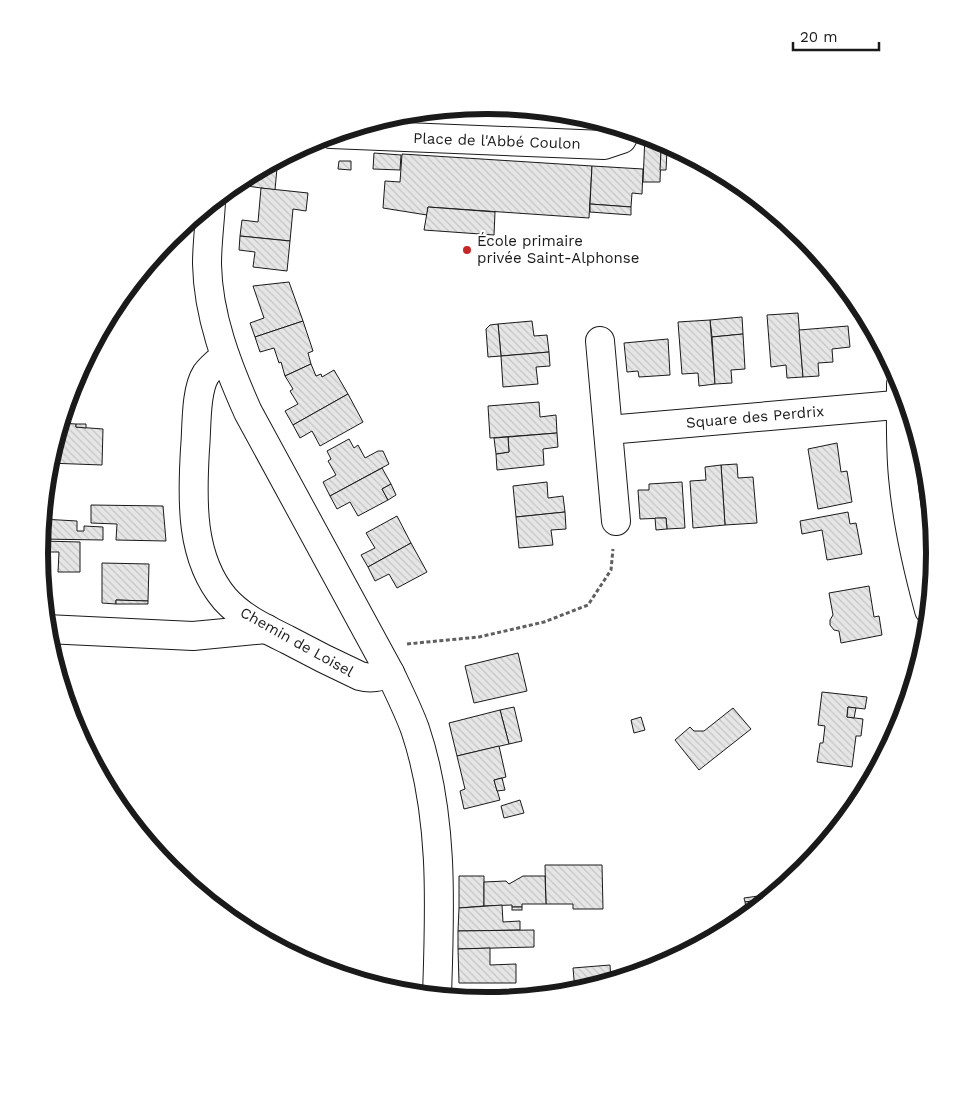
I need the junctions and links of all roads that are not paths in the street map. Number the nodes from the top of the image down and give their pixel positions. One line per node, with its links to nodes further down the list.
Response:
1 (352, 135): 2 (street, Place de l'Abbé Coulon)
2 (624, 136)
3 (211, 210): 5 (street)
4 (600, 341): 8 (street)
5 (225, 356): 12 (street, Chemin de Loisel); 13 (street)
6 (897, 399): 8 (street, Square des Perdrix)
7 (903, 414): 10 (street)
8 (608, 430): 9 (street)
9 (616, 521)
10 (924, 592)
11 (54, 629): 12 (street)
12 (267, 629): 13 (street, Chemin de Loisel)
13 (390, 673): 14 (street)
14 (437, 989)

